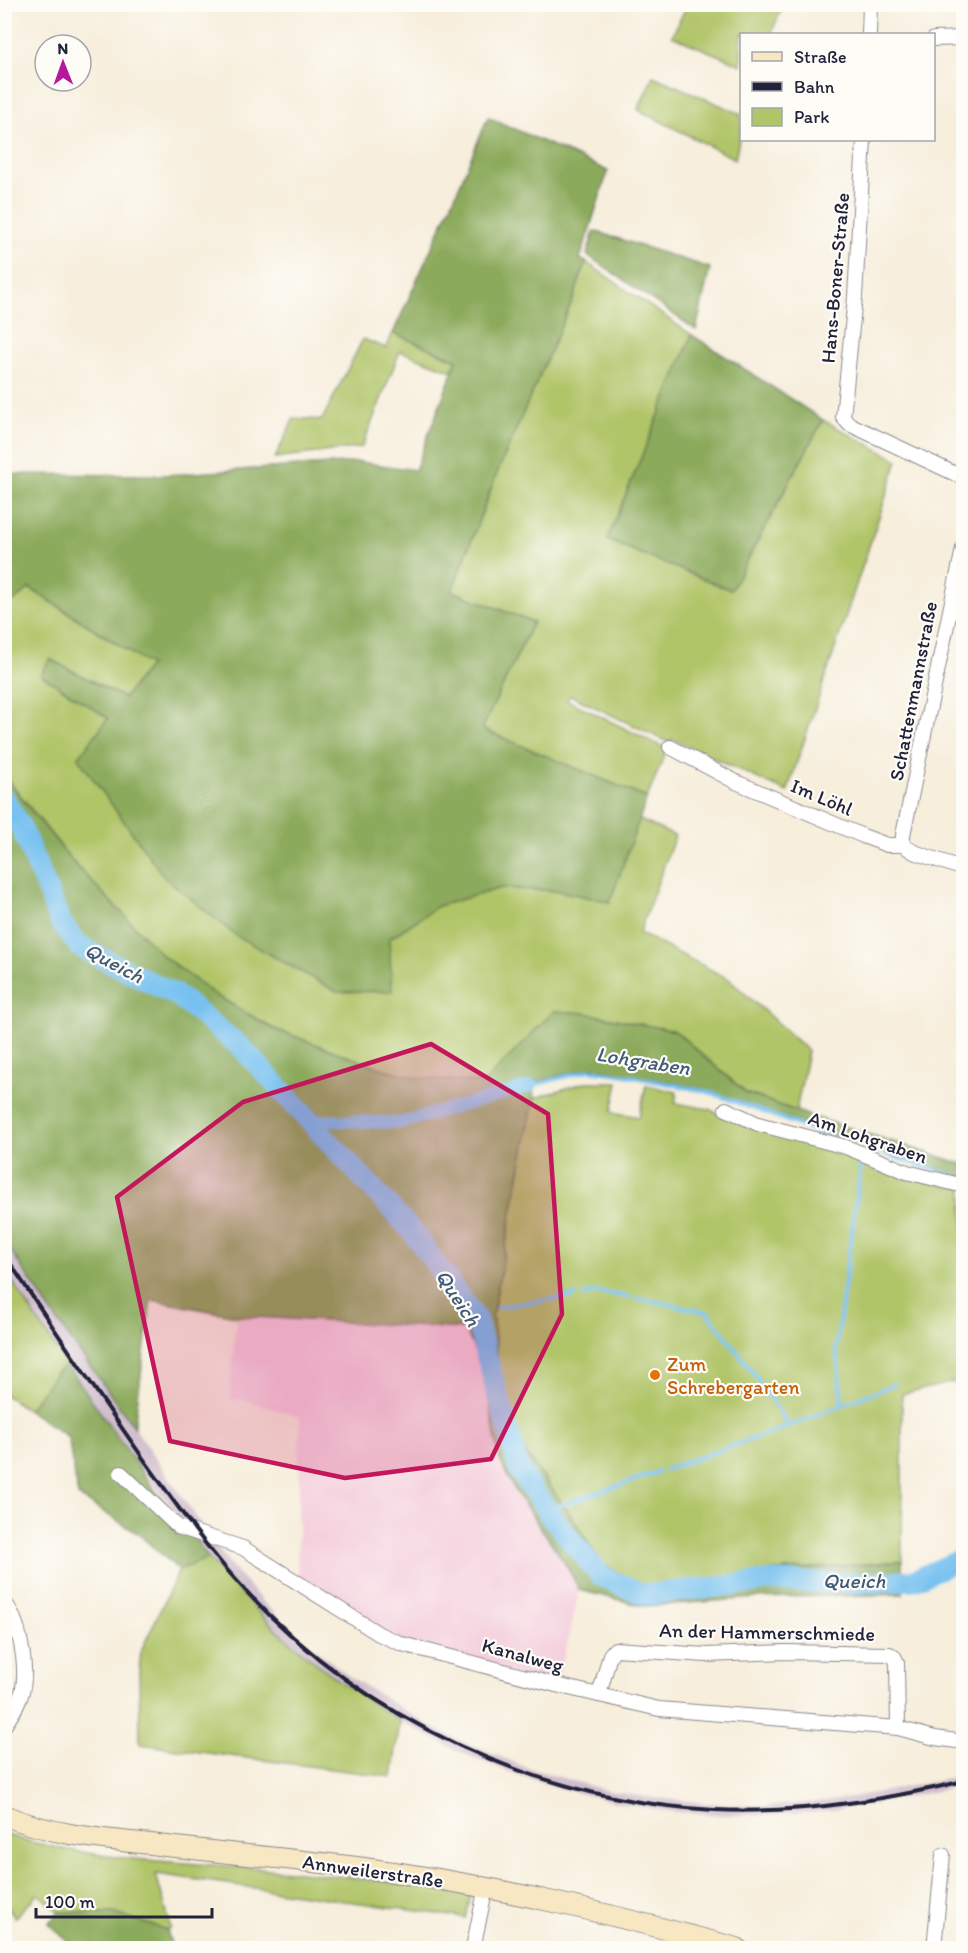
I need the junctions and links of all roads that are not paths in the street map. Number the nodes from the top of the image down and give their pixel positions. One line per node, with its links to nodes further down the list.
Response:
1 (870, 4): 2 (street)
2 (869, 33)
3 (963, 38): 4 (street)
4 (935, 39)
5 (864, 141): 6 (street, Hans-Boner-Straße)
6 (963, 478)
7 (963, 544): 9 (street, Schattenmannstraße)
8 (670, 747): 9 (street, Im Löhl)
9 (903, 845): 10 (street, Im Löhl)
10 (963, 869)
11 (726, 1109): 12 (street, Am Lohgraben)
12 (963, 1186)
13 (122, 1473): 15 (street, Kanalweg)
14 (4, 1602): 16 (street)
15 (599, 1695): 17 (street, Kanalweg); 17 (street, An der Hammerschmiede)
16 (4, 1726)
17 (898, 1728): 18 (street, Kanalweg)
18 (963, 1742)
19 (4, 1815): 21 (street, Annweilerstraße)
20 (943, 1856): 24 (street)
21 (486, 1887): 22 (street); 23 (street, Annweilerstraße)
22 (473, 1948)
23 (737, 1948)
24 (934, 1948)

